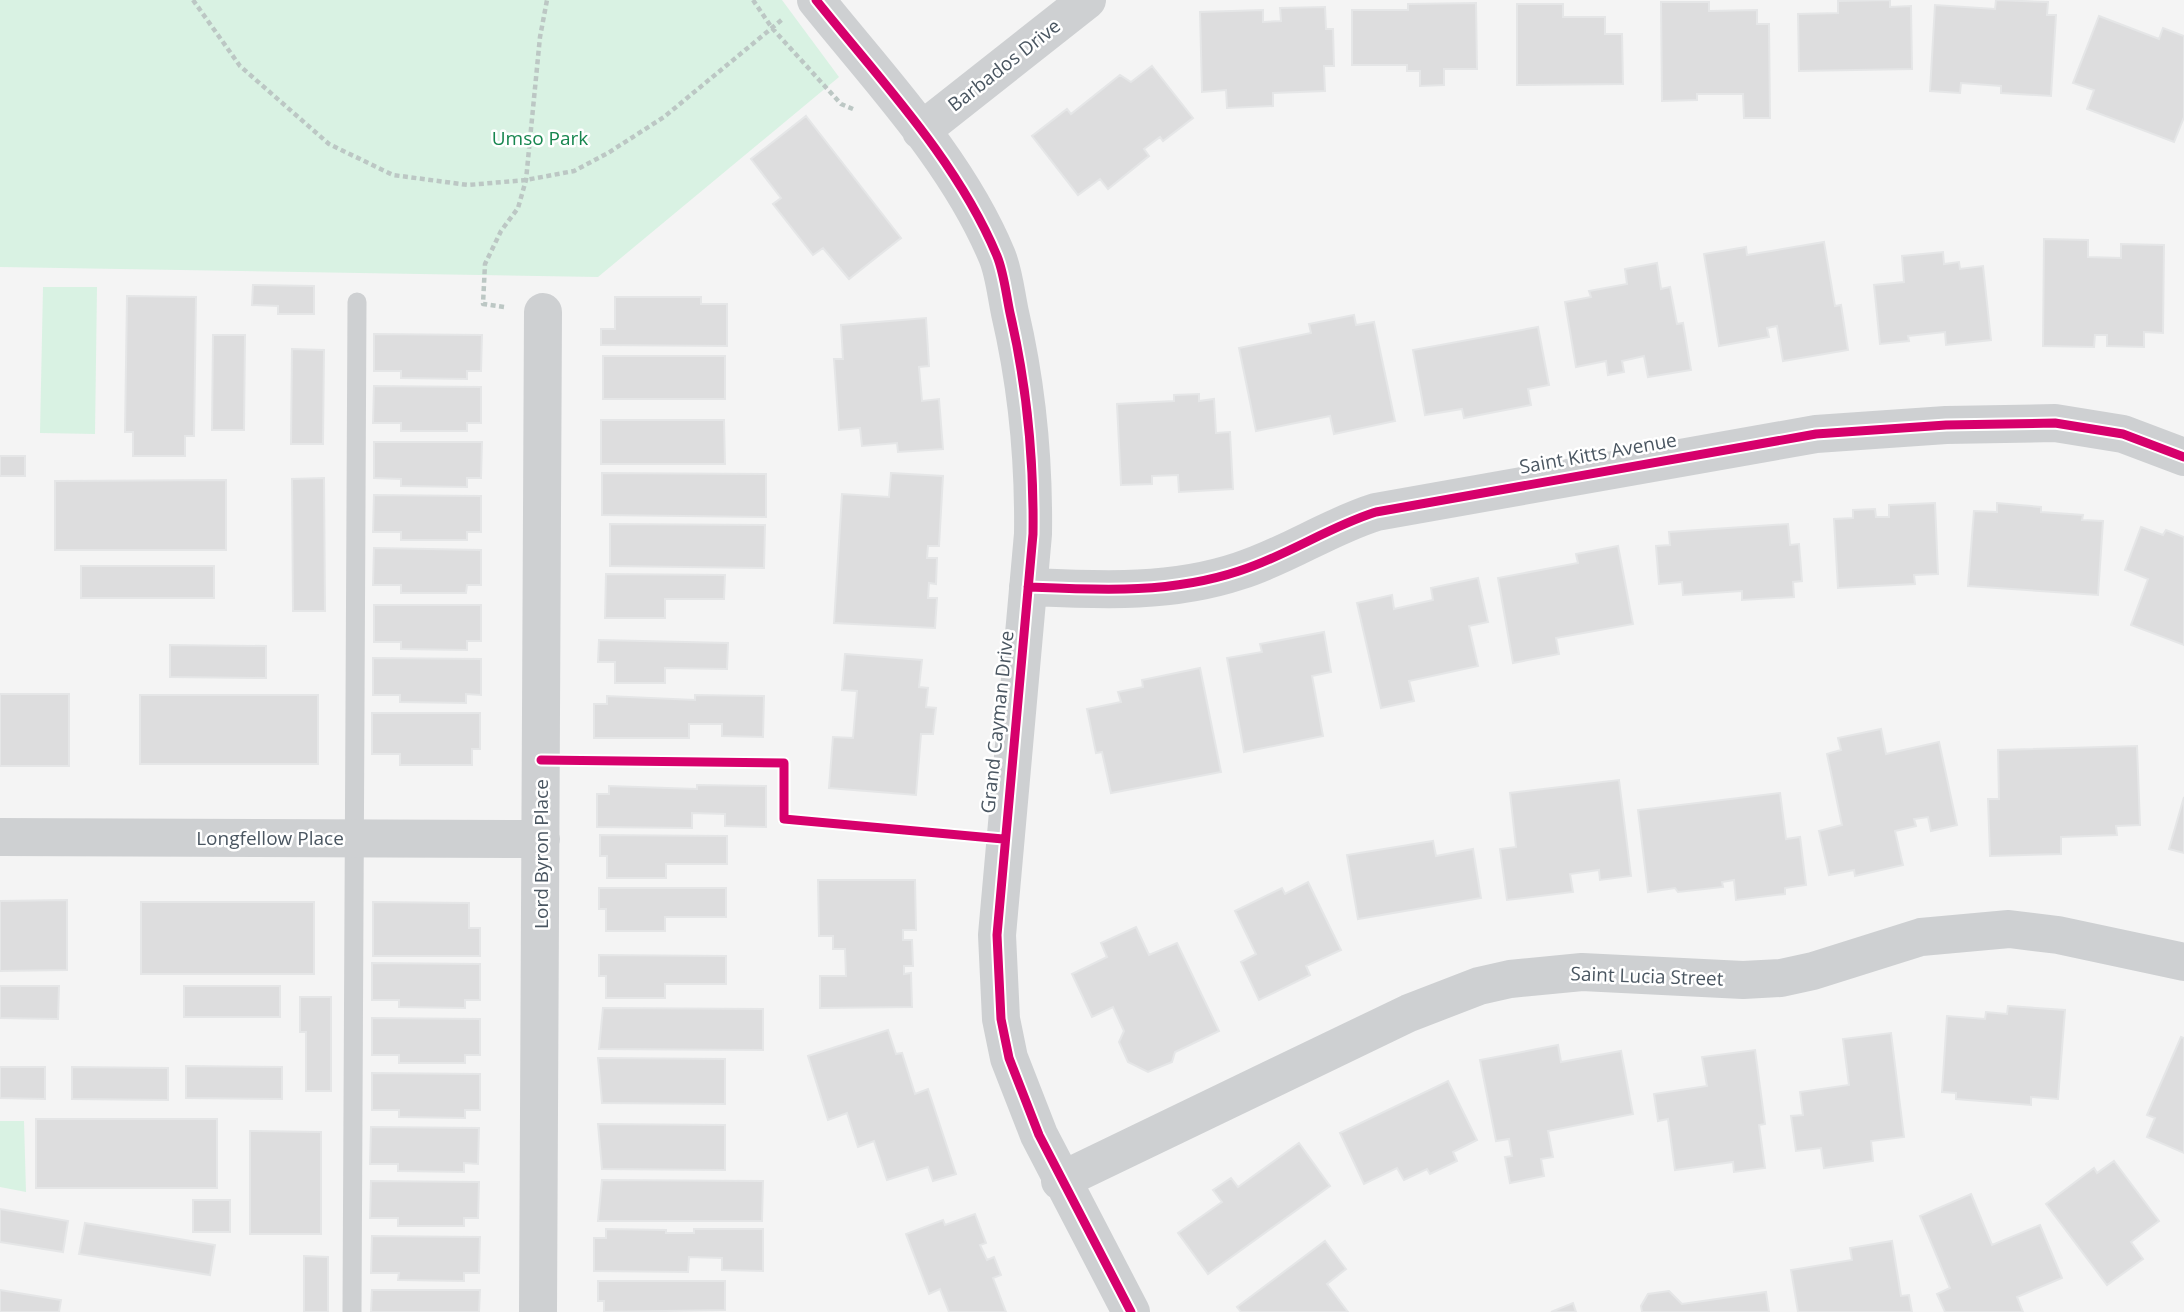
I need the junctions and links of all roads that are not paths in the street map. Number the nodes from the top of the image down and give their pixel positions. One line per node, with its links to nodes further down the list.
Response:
1 (1087, 0): 3 (street, Barbados Drive)
2 (802, 7): 3 (street, Grand Cayman Drive)
3 (921, 131): 7 (street, Grand Cayman Drive)
4 (357, 302): 9 (lane)
5 (542, 312): 10 (street, Lord Byron Place)
6 (2184, 457): 7 (street, Saint Kitts Avenue)
7 (1028, 587): 12 (street, Grand Cayman Drive)
8 (0, 837): 9 (street, Longfellow Place)
9 (353, 838): 10 (street, Longfellow Place); 14 (lane)
10 (541, 839): 15 (street, Lord Byron Place)
11 (2184, 962): 12 (street, Saint Lucia Street)
12 (1060, 1181): 13 (street, Grand Cayman Drive)
13 (1128, 1311)
14 (352, 1312)
15 (538, 1312)

